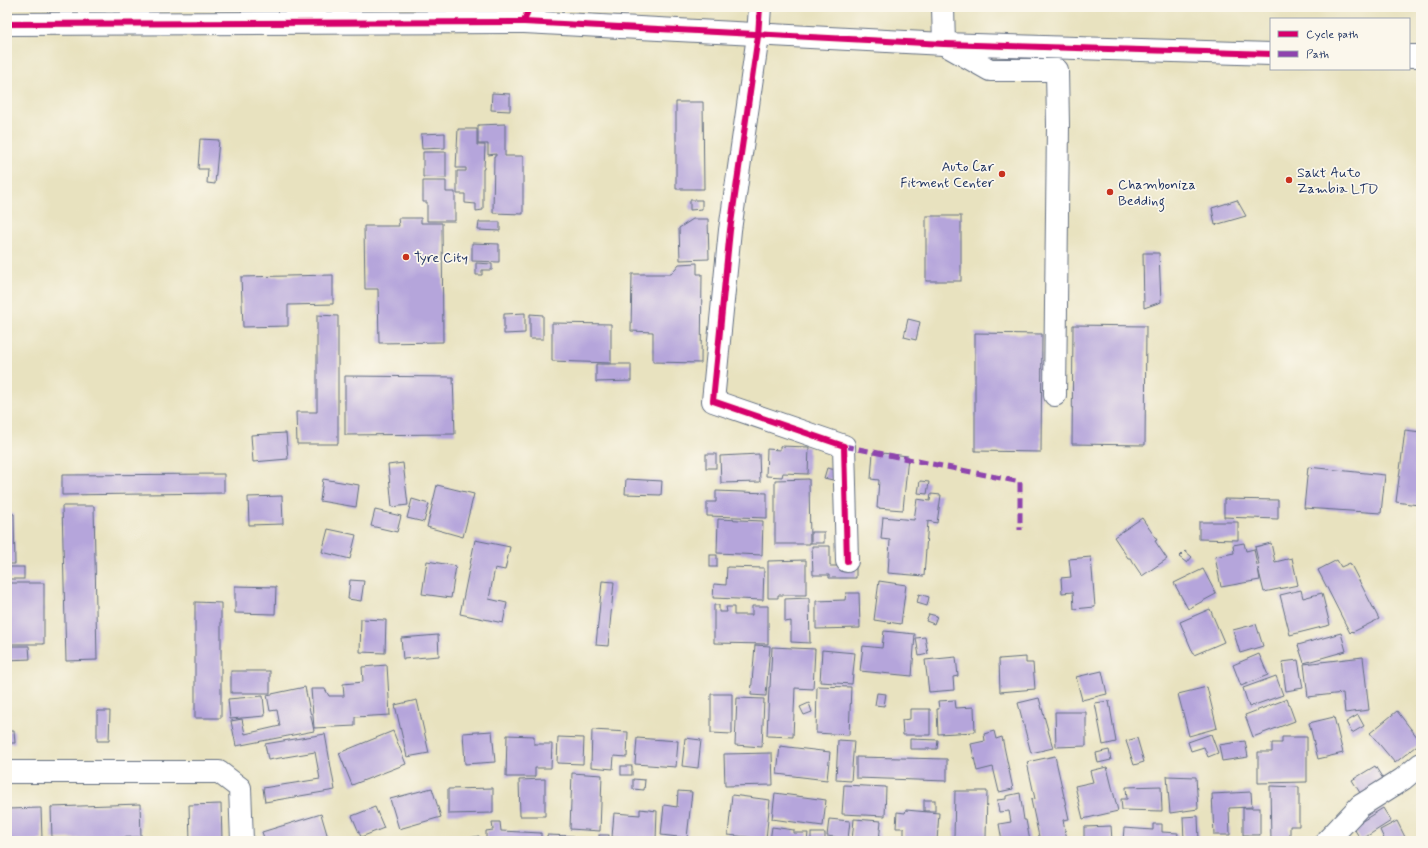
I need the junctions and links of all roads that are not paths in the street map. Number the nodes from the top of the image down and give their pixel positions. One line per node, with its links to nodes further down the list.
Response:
1 (760, 7): 5 (street)
2 (943, 7): 6 (street)
3 (527, 15): 4 (street); 5 (street)
4 (7, 24)
5 (758, 36): 6 (street); 11 (street)
6 (944, 44): 7 (street); 10 (street)
7 (1270, 54)
8 (1410, 56): 9 (street)
9 (1421, 56)
10 (1055, 395)
11 (847, 561)
12 (1421, 764): 15 (street)
13 (7, 772): 14 (street)
14 (242, 841)
15 (1327, 841)

